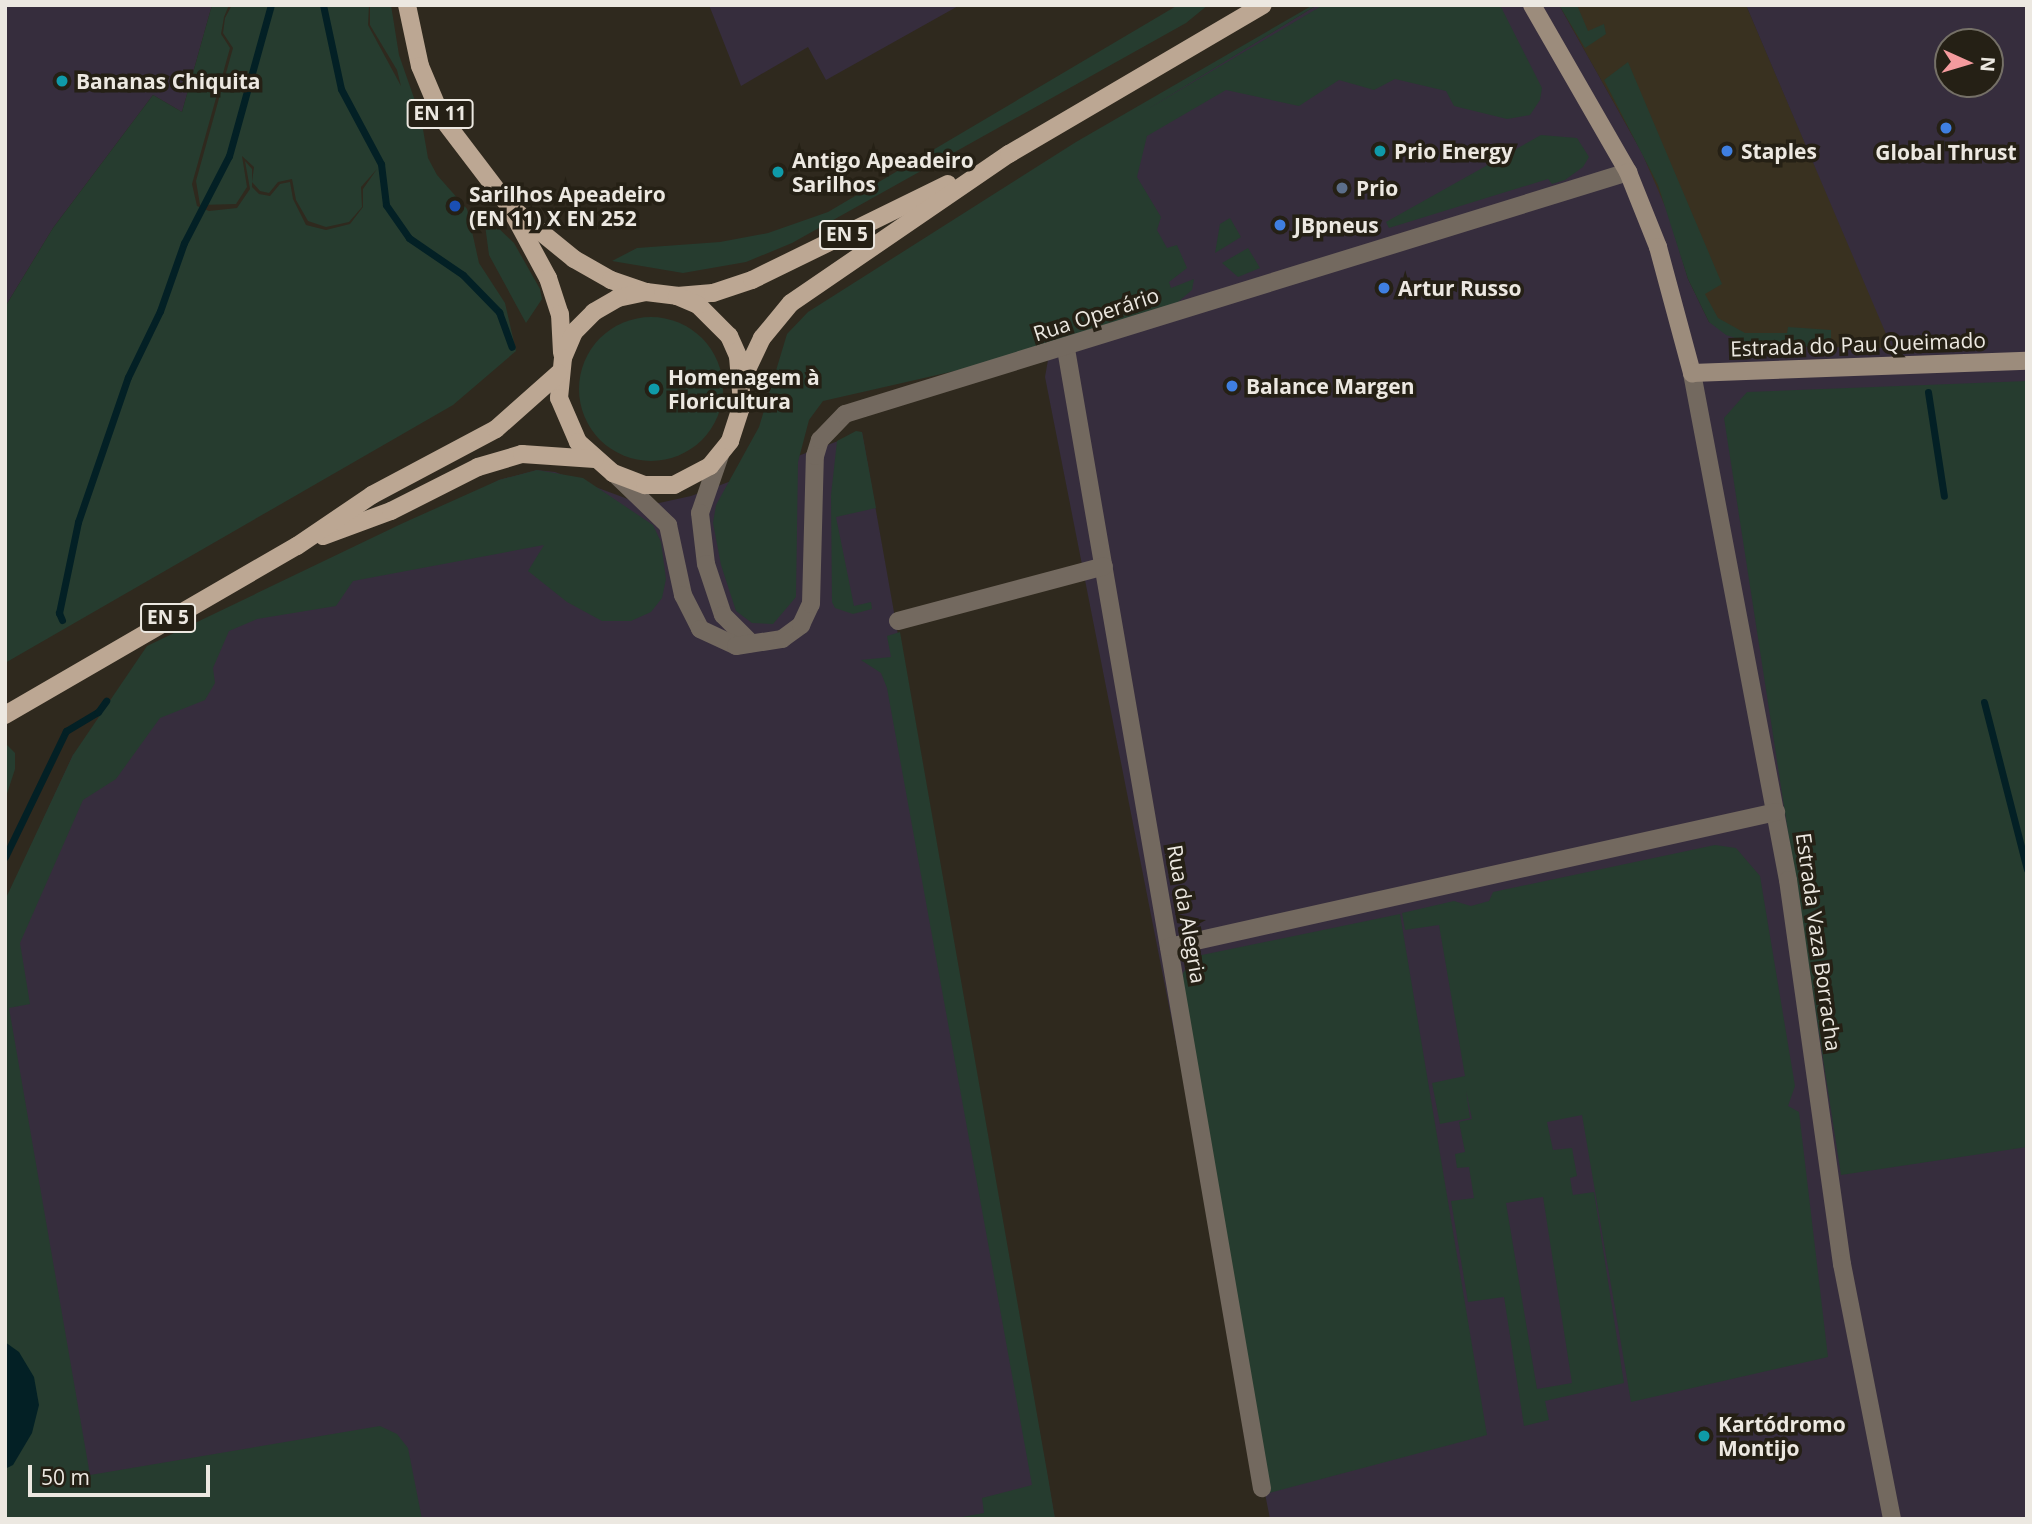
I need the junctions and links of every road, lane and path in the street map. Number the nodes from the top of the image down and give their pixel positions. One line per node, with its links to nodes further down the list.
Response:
1 (407, 5): 6 (main road, EN 11)
2 (1263, 5): 4 (main road, EN 5)
3 (1532, 5): 5 (street)
4 (1009, 154): 8 (main road, EN 5); 13 (main road, EN 5)
5 (1628, 172): 9 (street, Rua Operário); 12 (street)
6 (509, 206): 7 (main road, EN 11); 11 (main road, EN 11)
7 (646, 292): 8 (main road, EN 5); 11 (main road, EN 5)
8 (677, 296): 13 (main road, EN 5)
9 (1066, 349): 18 (street, Rua da Alegria); 20 (street, Rua Operário)
10 (2027, 361): 12 (street, Estrada do Pau Queimado)
11 (561, 366): 15 (main road, EN 5); 17 (main road, EN 5)
12 (1692, 373): 24 (street, Estrada Vaza Borracha)
13 (743, 378): 14 (main road, EN 5)
14 (720, 456): 16 (main road, EN 5); 20 (street)
15 (595, 459): 16 (main road, EN 5); 17 (main road, EN 5)
16 (613, 473): 20 (street, Rua Operário)
17 (297, 546): 21 (main road, EN 5)
18 (1104, 565): 19 (street); 25 (street, Rua da Alegria)
19 (898, 621)
20 (751, 643)
21 (41, 692): 22 (main road, EN 5); 23 (main road, EN 5)
22 (5, 708)
23 (5, 715)
24 (1776, 812): 25 (street); 27 (street, Estrada Vaza Borracha)
25 (1169, 947): 26 (street, Rua da Alegria)
26 (1262, 1488)
27 (1892, 1519)

